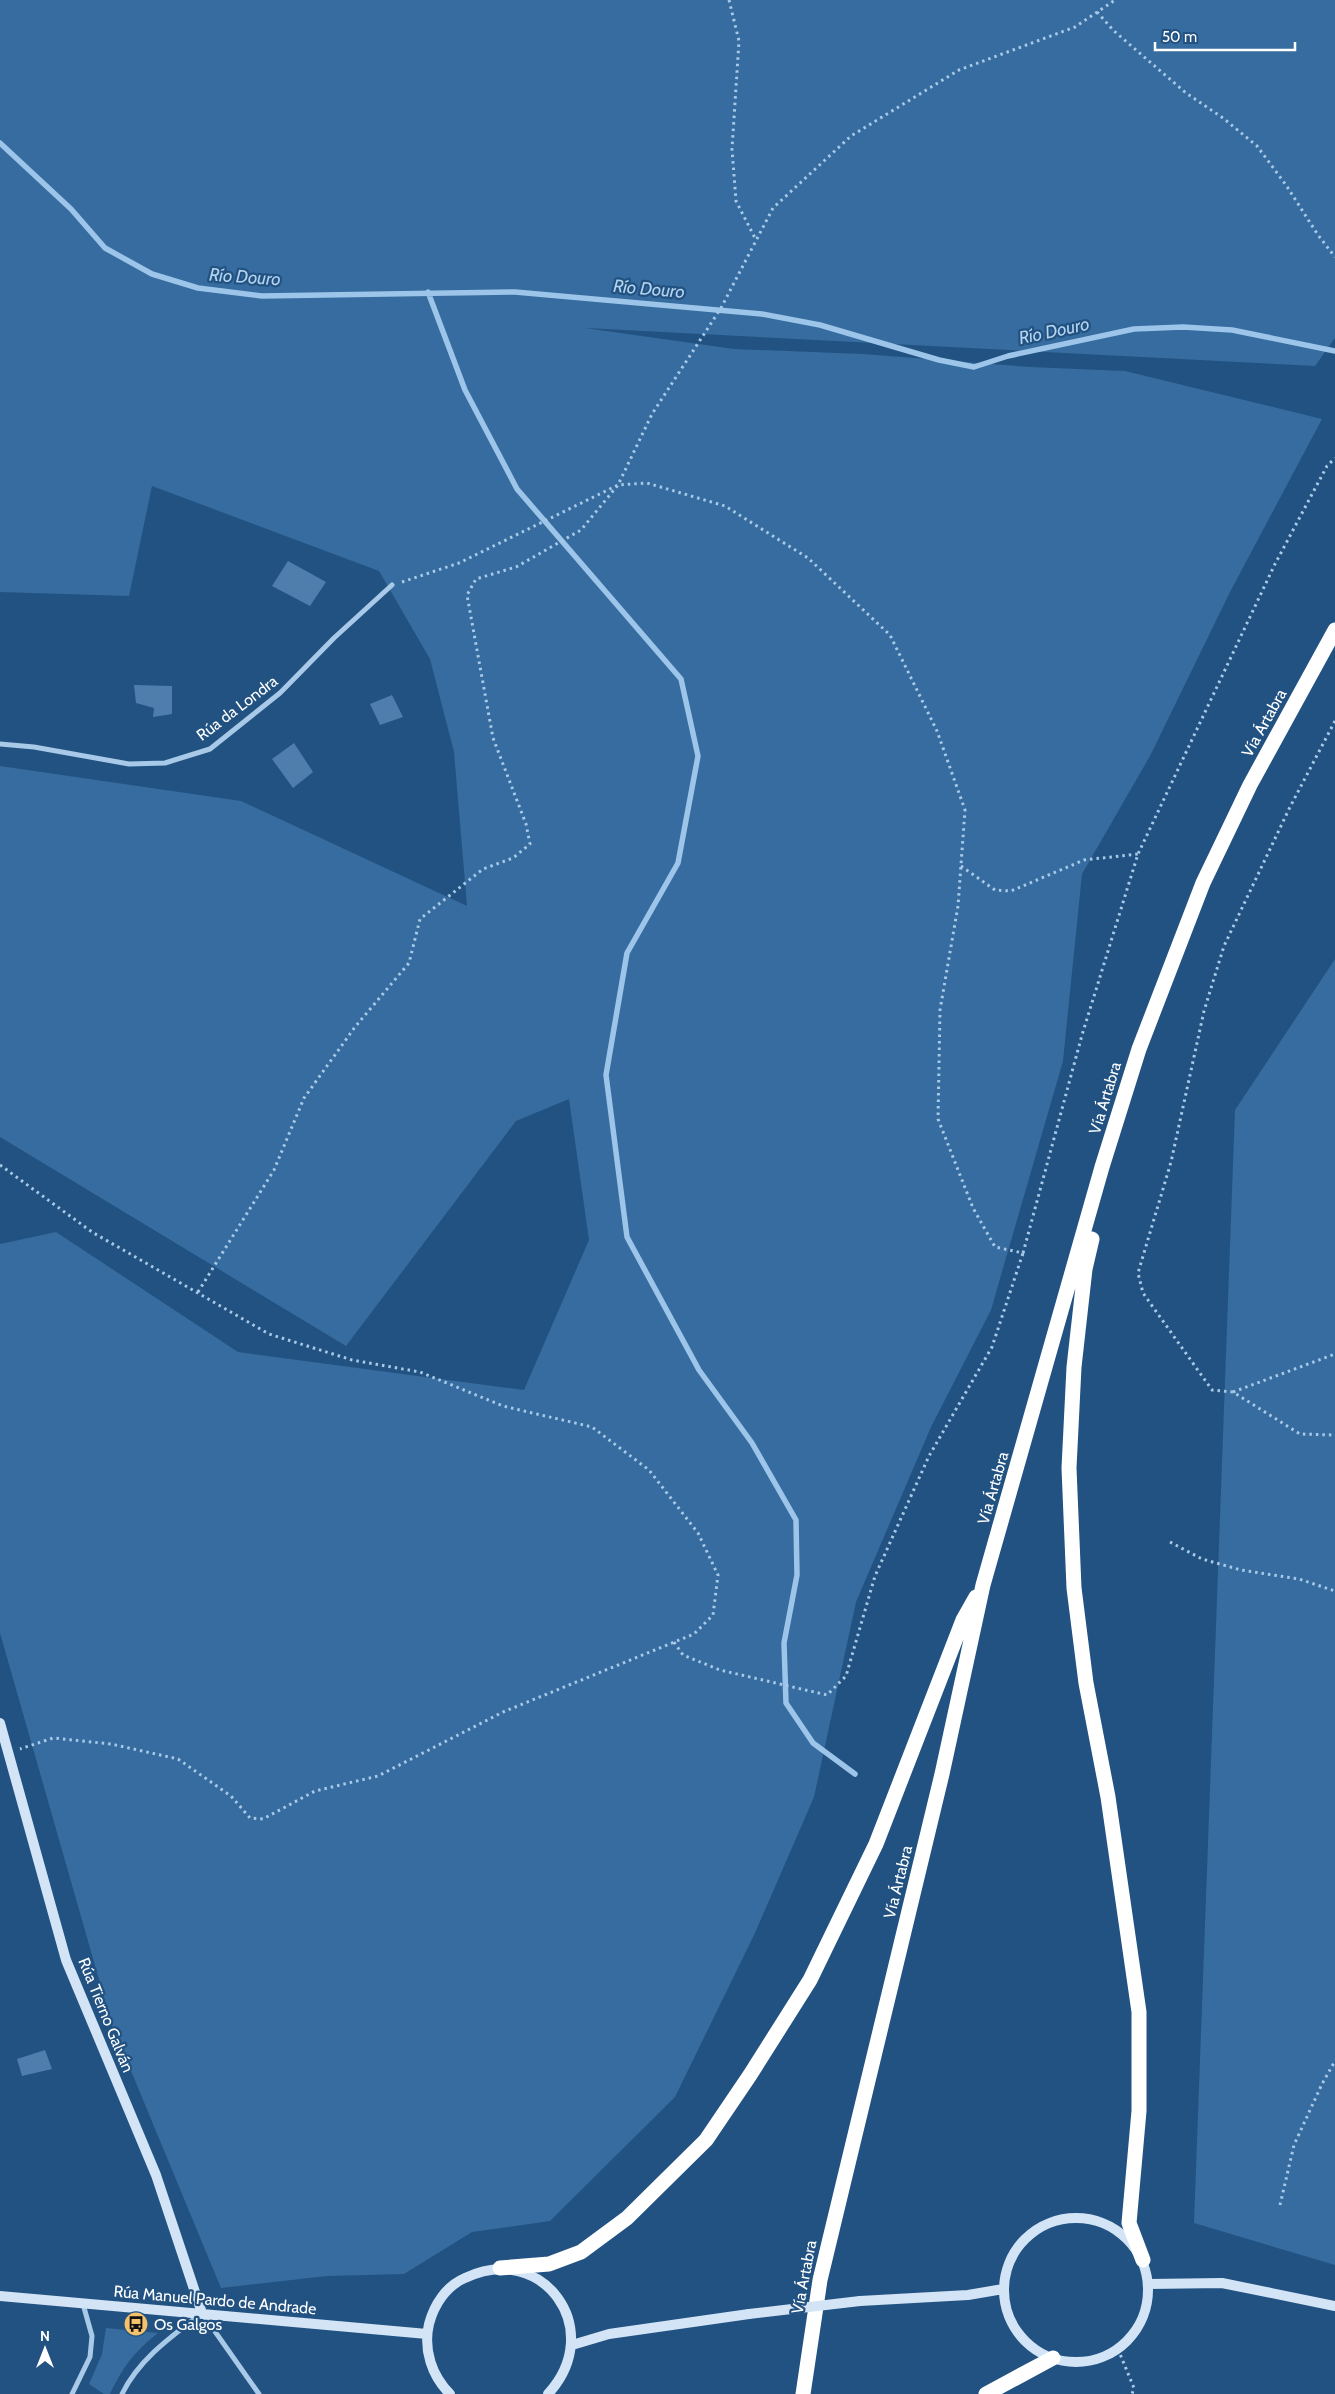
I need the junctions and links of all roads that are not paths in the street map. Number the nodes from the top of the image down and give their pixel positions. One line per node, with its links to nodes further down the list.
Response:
1 (392, 586): 3 (street, Rúa da Londra)
2 (1335, 630): 4 (highway, Vía Ártabra)
3 (0, 744)
4 (1117, 1118): 5 (highway, Vía Ártabra); 7 (highway)
5 (983, 1585): 8 (highway); 23 (highway, Vía Ártabra)
6 (0, 1723): 14 (street, Rúa Tierno Galván)
7 (1143, 2260): 9 (street); 10 (street)
8 (500, 2268): 15 (street); 16 (street)
9 (1149, 2284): 13 (street); 17 (street)
10 (1003, 2289): 16 (street, bridge); 17 (street)
11 (0, 2296): 12 (street, Rúa Manuel Pardo de Andrade)
12 (83, 2303): 14 (street, Rúa Manuel Pardo de Andrade); 18 (street)
13 (1335, 2306)
14 (202, 2313): 15 (street, Rúa Manuel Pardo de Andrade); 19 (street); 20 (street)
15 (427, 2334): 21 (street)
16 (572, 2345): 22 (street)
17 (1053, 2358): 24 (highway)
18 (72, 2394)
19 (122, 2394)
20 (259, 2394)
21 (450, 2394)
22 (548, 2394)
23 (803, 2394)
24 (986, 2394)

